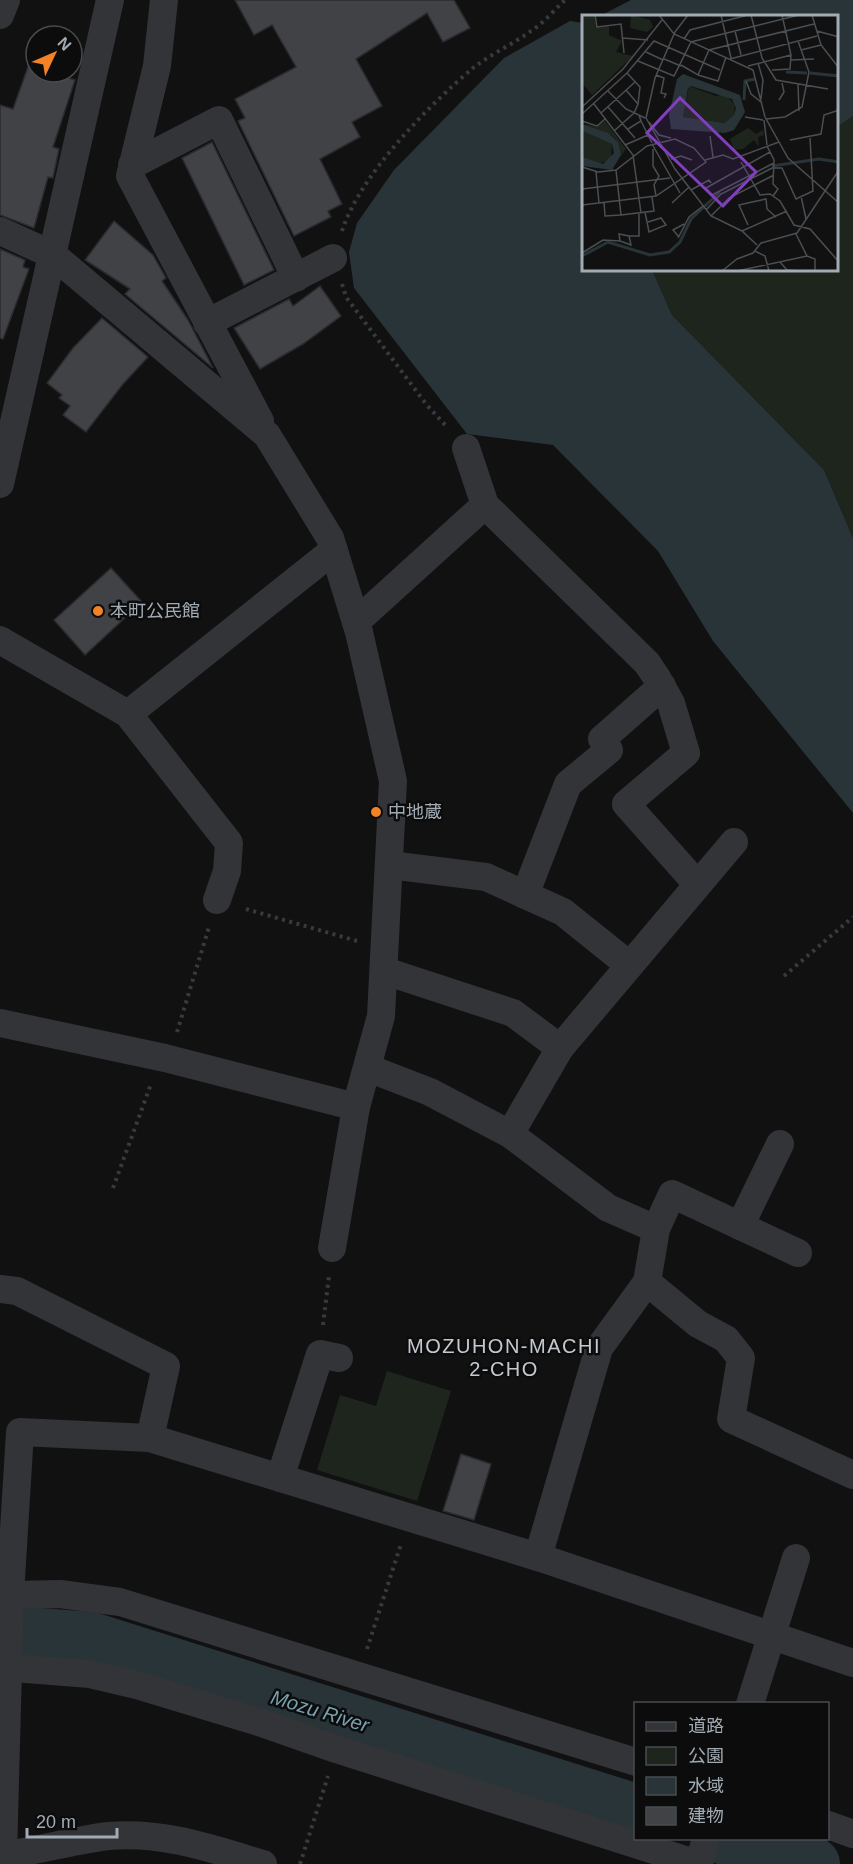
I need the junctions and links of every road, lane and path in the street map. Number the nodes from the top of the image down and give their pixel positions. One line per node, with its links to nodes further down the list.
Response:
1 (6, 0): 5 (street)
2 (110, 0): 8 (street)
3 (164, 0): 6 (street)
4 (565, 0): 9 (path)
5 (0, 15)
6 (132, 165): 10 (street); 11 (street)
7 (0, 231): 8 (street)
8 (54, 255): 12 (street); 14 (street)
9 (333, 258): 10 (street); 13 (path)
10 (296, 278): 11 (street)
11 (207, 323): 12 (street)
12 (267, 435): 16 (street)
13 (466, 448): 15 (street)
14 (0, 484)
15 (485, 505): 17 (street); 19 (street)
16 (334, 549): 17 (street); 20 (street)
17 (356, 622): 22 (street)
18 (0, 640): 20 (street)
19 (662, 686): 23 (street); 24 (street)
20 (128, 714): 25 (street)
21 (734, 842): 23 (street)
22 (390, 865): 24 (street); 27 (street)
23 (697, 884): 28 (street)
24 (525, 894): 28 (street)
25 (217, 900): 27 (path); 32 (path)
26 (853, 917): 29 (path)
27 (386, 960): 31 (street); 33 (street)
28 (629, 965): 31 (street)
29 (784, 976)
30 (0, 1023): 32 (street)
31 (560, 1048): 35 (street)
32 (165, 1058): 34 (street); 37 (path)
33 (368, 1068): 34 (street); 35 (street)
34 (356, 1107): 40 (street)
35 (510, 1134): 39 (street)
36 (780, 1144): 38 (street)
37 (113, 1188)
38 (740, 1226): 39 (street); 41 (street)
39 (656, 1229): 42 (street)
40 (332, 1248): 44 (path)
41 (798, 1252)
42 (648, 1282): 46 (street); 49 (street)
43 (0, 1289): 45 (street)
44 (330, 1356): 47 (street)
45 (150, 1438): 47 (street); 51 (street)
46 (853, 1475)
47 (280, 1478): 48 (street)
48 (408, 1517): 49 (street); 55 (path)
49 (538, 1557): 52 (street)
50 (796, 1558): 52 (street)
51 (10, 1601): 53 (street); 55 (street)
52 (772, 1638): 54 (street); 56 (street)
53 (6, 1661): 57 (street); 64 (street)
54 (853, 1664)
55 (357, 1680): 57 (path); 58 (street)
56 (751, 1702)
57 (338, 1742): 60 (street); 66 (path)
58 (634, 1761)
59 (829, 1825): 61 (street)
60 (634, 1833)
61 (853, 1834)
62 (656, 1840): 63 (street)
63 (701, 1854)
64 (1, 1855): 65 (street)
65 (263, 1864)
66 (300, 1864)

